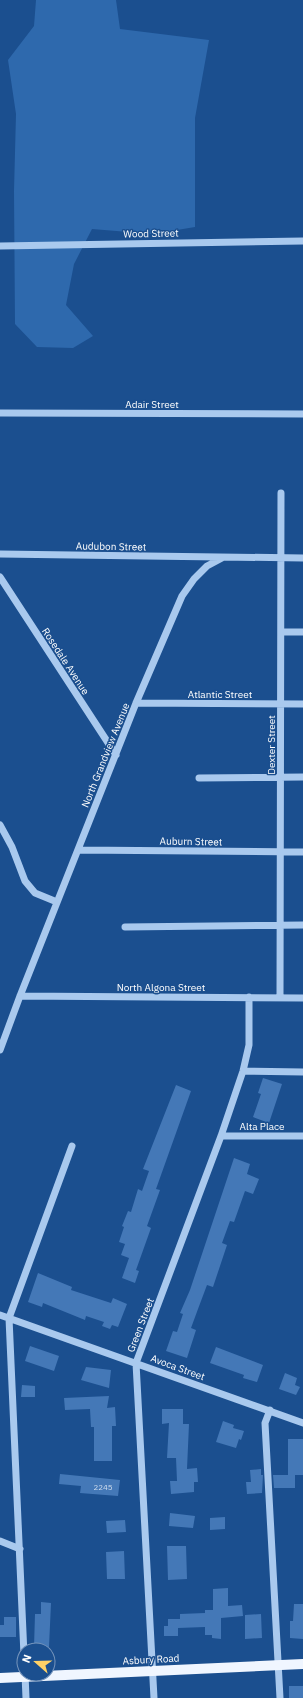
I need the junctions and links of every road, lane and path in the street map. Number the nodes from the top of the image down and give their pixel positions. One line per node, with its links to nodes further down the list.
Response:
1 (303, 241): 2 (street, Wood Street)
2 (0, 246)
3 (0, 413): 4 (street, Adair Street)
4 (303, 414)
5 (281, 493): 8 (street, Dexter Street)
6 (0, 554): 7 (street, Audubon Street)
7 (222, 558): 8 (street); 13 (street, North Grandview Avenue)
8 (281, 558): 9 (street); 11 (street, Dexter Street)
9 (303, 558)
10 (0, 577): 16 (street, Rosedale Avenue)
11 (281, 632): 12 (street); 14 (street, Dexter Street)
12 (303, 632)
13 (136, 703): 14 (street, Atlantic Street); 16 (street, North Grandview Avenue)
14 (281, 704): 15 (street, Atlantic Street); 17 (street, Dexter Street)
15 (303, 704)
16 (116, 755): 21 (street, North Grandview Avenue)
17 (280, 777): 18 (street); 19 (street); 22 (street, Dexter Street)
18 (303, 777)
19 (199, 778)
20 (0, 825): 24 (street)
21 (78, 850): 22 (street, Auburn Street); 24 (street, North Grandview Avenue)
22 (280, 852): 23 (street, Auburn Street); 25 (street, Dexter Street)
23 (303, 852)
24 (57, 902): 28 (street, North Grandview Avenue)
25 (280, 925): 26 (street); 27 (street); 30 (street, Dexter Street)
26 (303, 925)
27 (126, 927)
28 (20, 996): 29 (street, North Algona Street); 32 (street, North Grandview Avenue)
29 (249, 997): 30 (street, North Algona Street); 33 (street, Green Street)
30 (280, 997): 31 (street, North Algona Street)
31 (303, 998)
32 (0, 1050)
33 (243, 1071): 34 (street); 35 (street, Green Street)
34 (303, 1072)
35 (221, 1136): 36 (street, Alta Place); 40 (street, Green Street)
36 (303, 1136)
37 (72, 1146): 39 (street)
38 (0, 1315): 39 (street, Avoca Street)
39 (9, 1318): 40 (street, Avoca Street); 44 (street)
40 (136, 1363): 41 (street, Avoca Street); 48 (street, Green Street)
41 (270, 1410): 42 (street, Avoca Street); 47 (street)
42 (303, 1423)
43 (0, 1541): 44 (street)
44 (20, 1549): 45 (street)
45 (24, 1642)
46 (303, 1664): 47 (main road, Asbury Road)
47 (278, 1665): 48 (main road, Asbury Road); 55 (street)
48 (153, 1670): 49 (main road, Asbury Road); 54 (street, Green Street)
49 (56, 1674)
50 (16, 1676): 51 (main road, Asbury Road)
51 (0, 1678)
52 (25, 1682): 53 (street)
53 (26, 1698)
54 (154, 1698)
55 (280, 1698)

